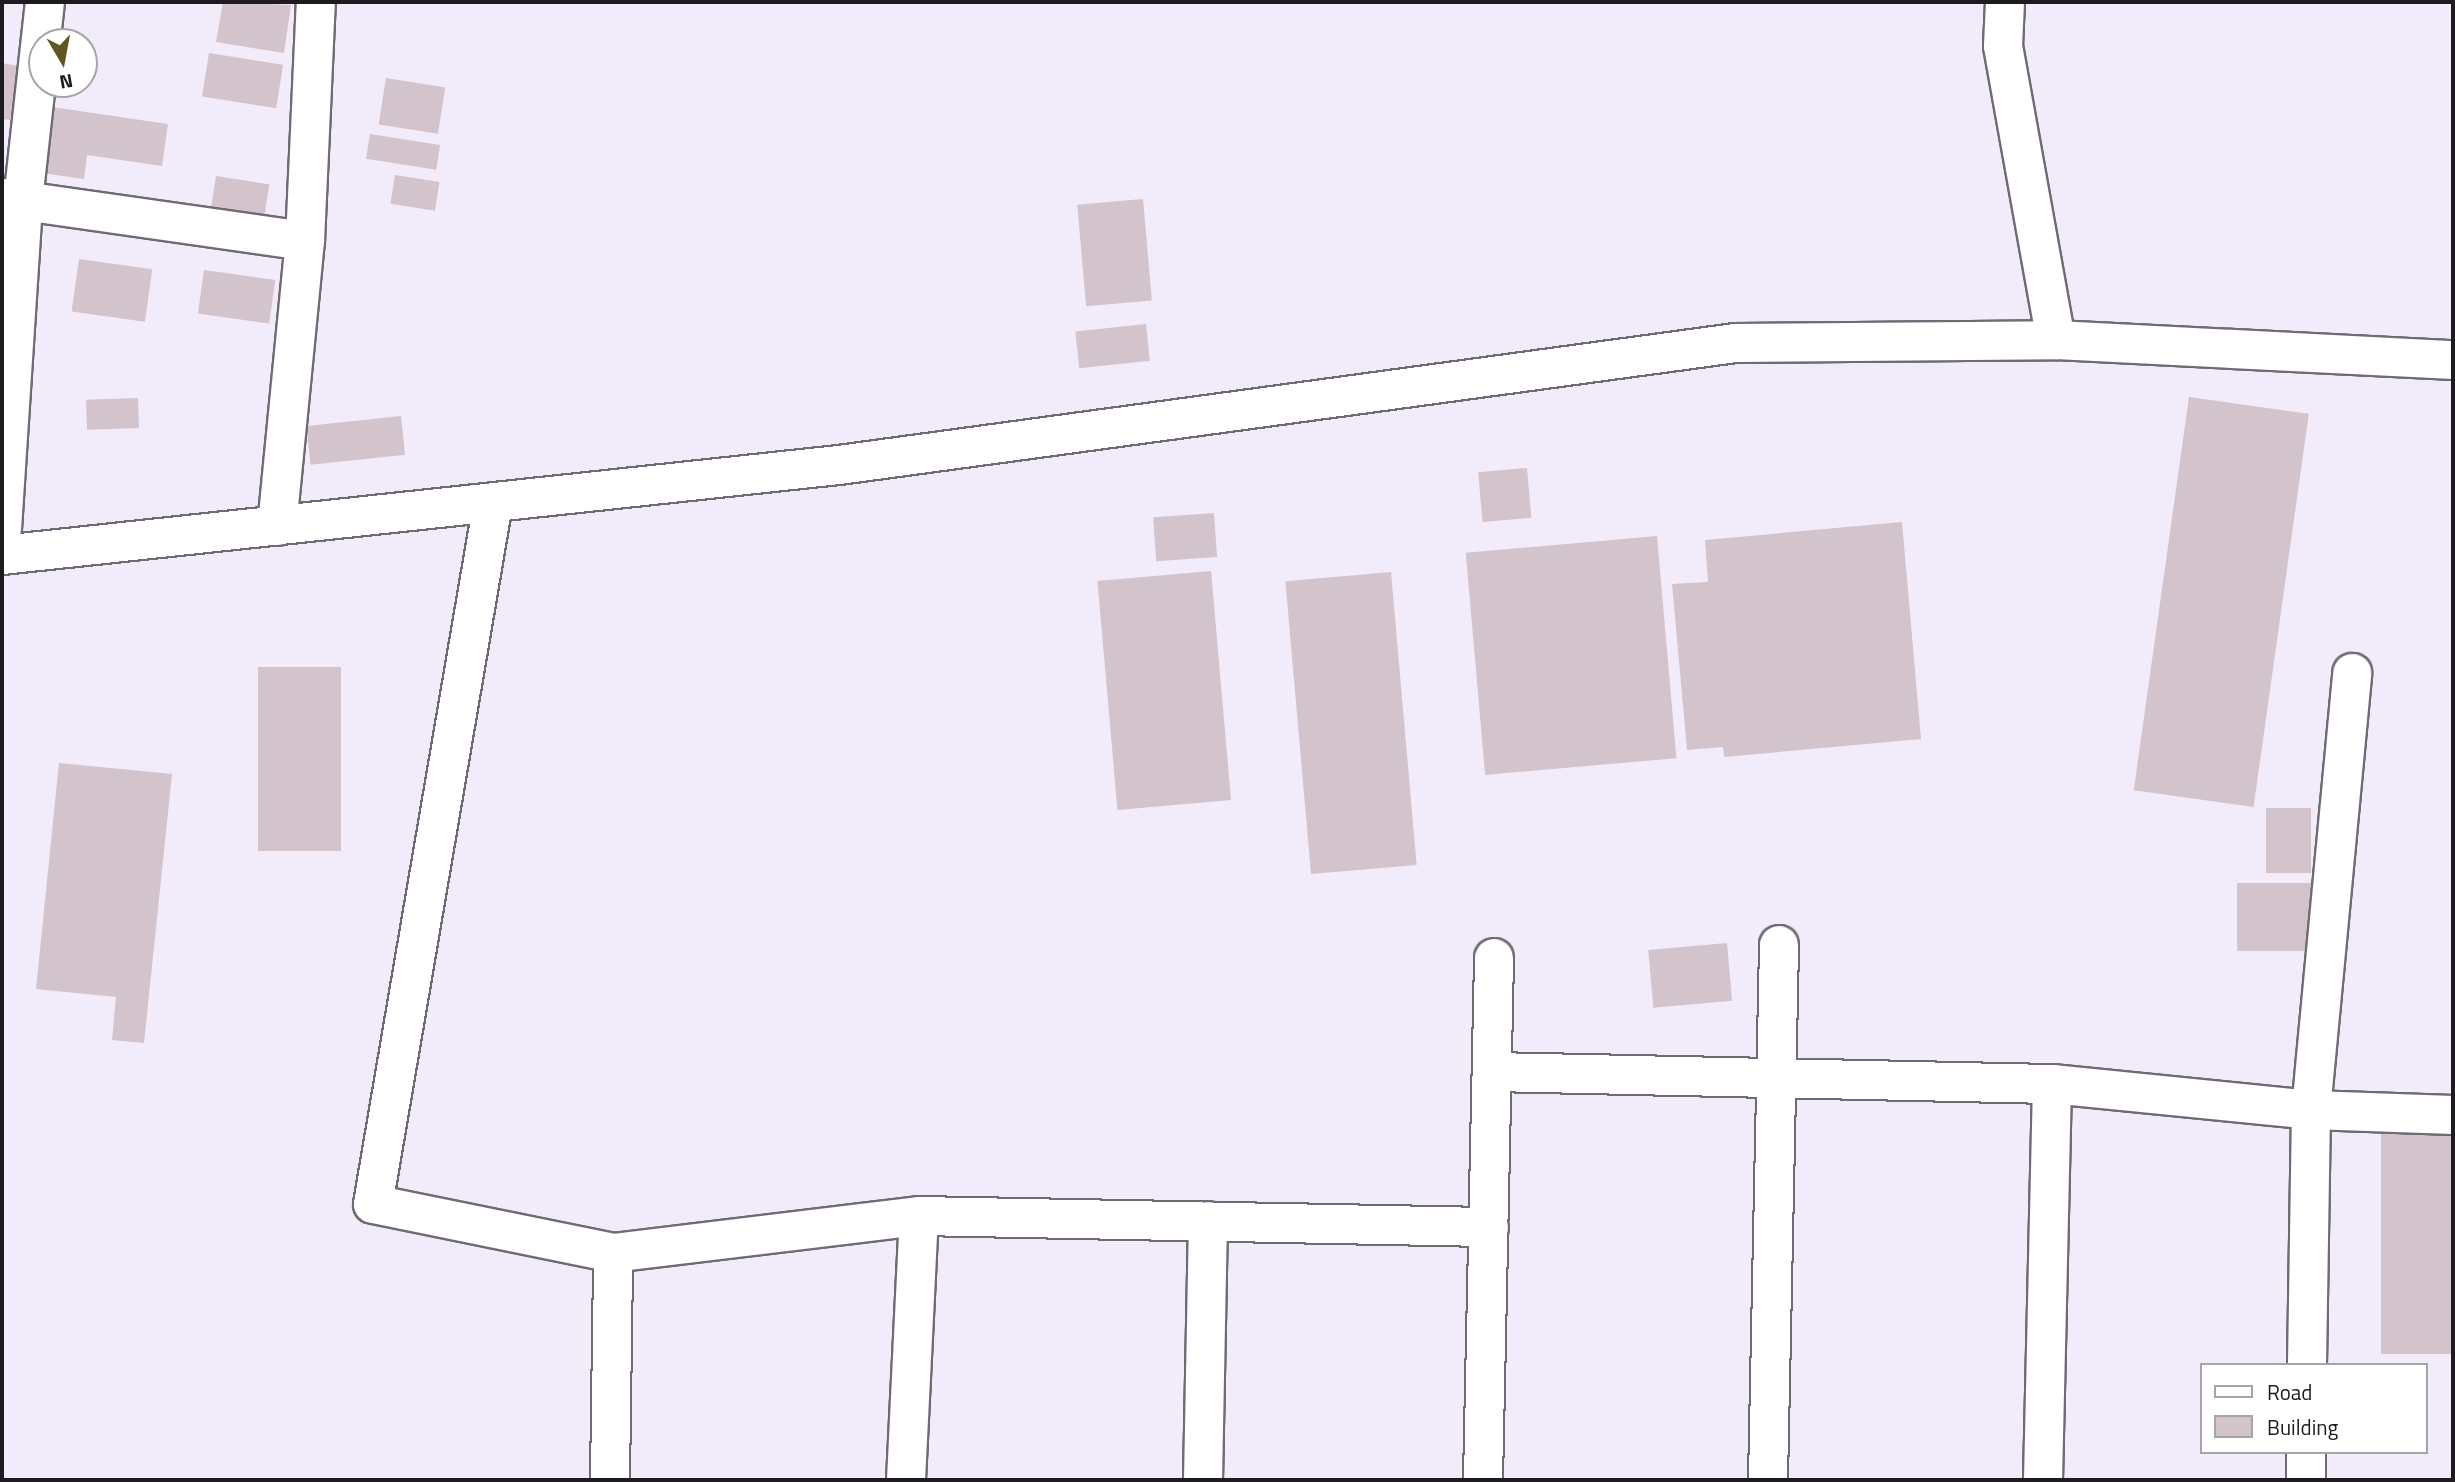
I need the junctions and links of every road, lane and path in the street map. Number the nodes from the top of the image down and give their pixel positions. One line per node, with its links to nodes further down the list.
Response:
1 (45, 2): 4 (street)
2 (316, 2): 5 (street)
3 (2005, 2): 6 (street)
4 (12, 200): 5 (street); 10 (street)
5 (305, 241): 9 (street)
6 (2056, 340): 7 (street); 8 (street)
7 (2453, 360)
8 (493, 503): 9 (street); 23 (street)
9 (277, 526): 11 (street)
10 (2, 529)
11 (2, 555)
12 (2352, 673): 18 (street)
13 (1780, 945): 16 (street)
14 (1494, 958): 15 (street)
15 (1492, 1072): 16 (street); 22 (street)
16 (1776, 1078): 17 (street); 30 (street)
17 (2052, 1084): 18 (street); 31 (street)
18 (2311, 1111): 19 (street); 24 (street)
19 (2453, 1115)
20 (919, 1216): 21 (street); 23 (street); 27 (street)
21 (1208, 1221): 22 (street); 28 (street)
22 (1489, 1227): 29 (street)
23 (613, 1253): 26 (street)
24 (2307, 1363)
25 (2306, 1454): 32 (street)
26 (610, 1480)
27 (906, 1480)
28 (1203, 1480)
29 (1483, 1480)
30 (1768, 1480)
31 (2043, 1480)
32 (2305, 1480)

